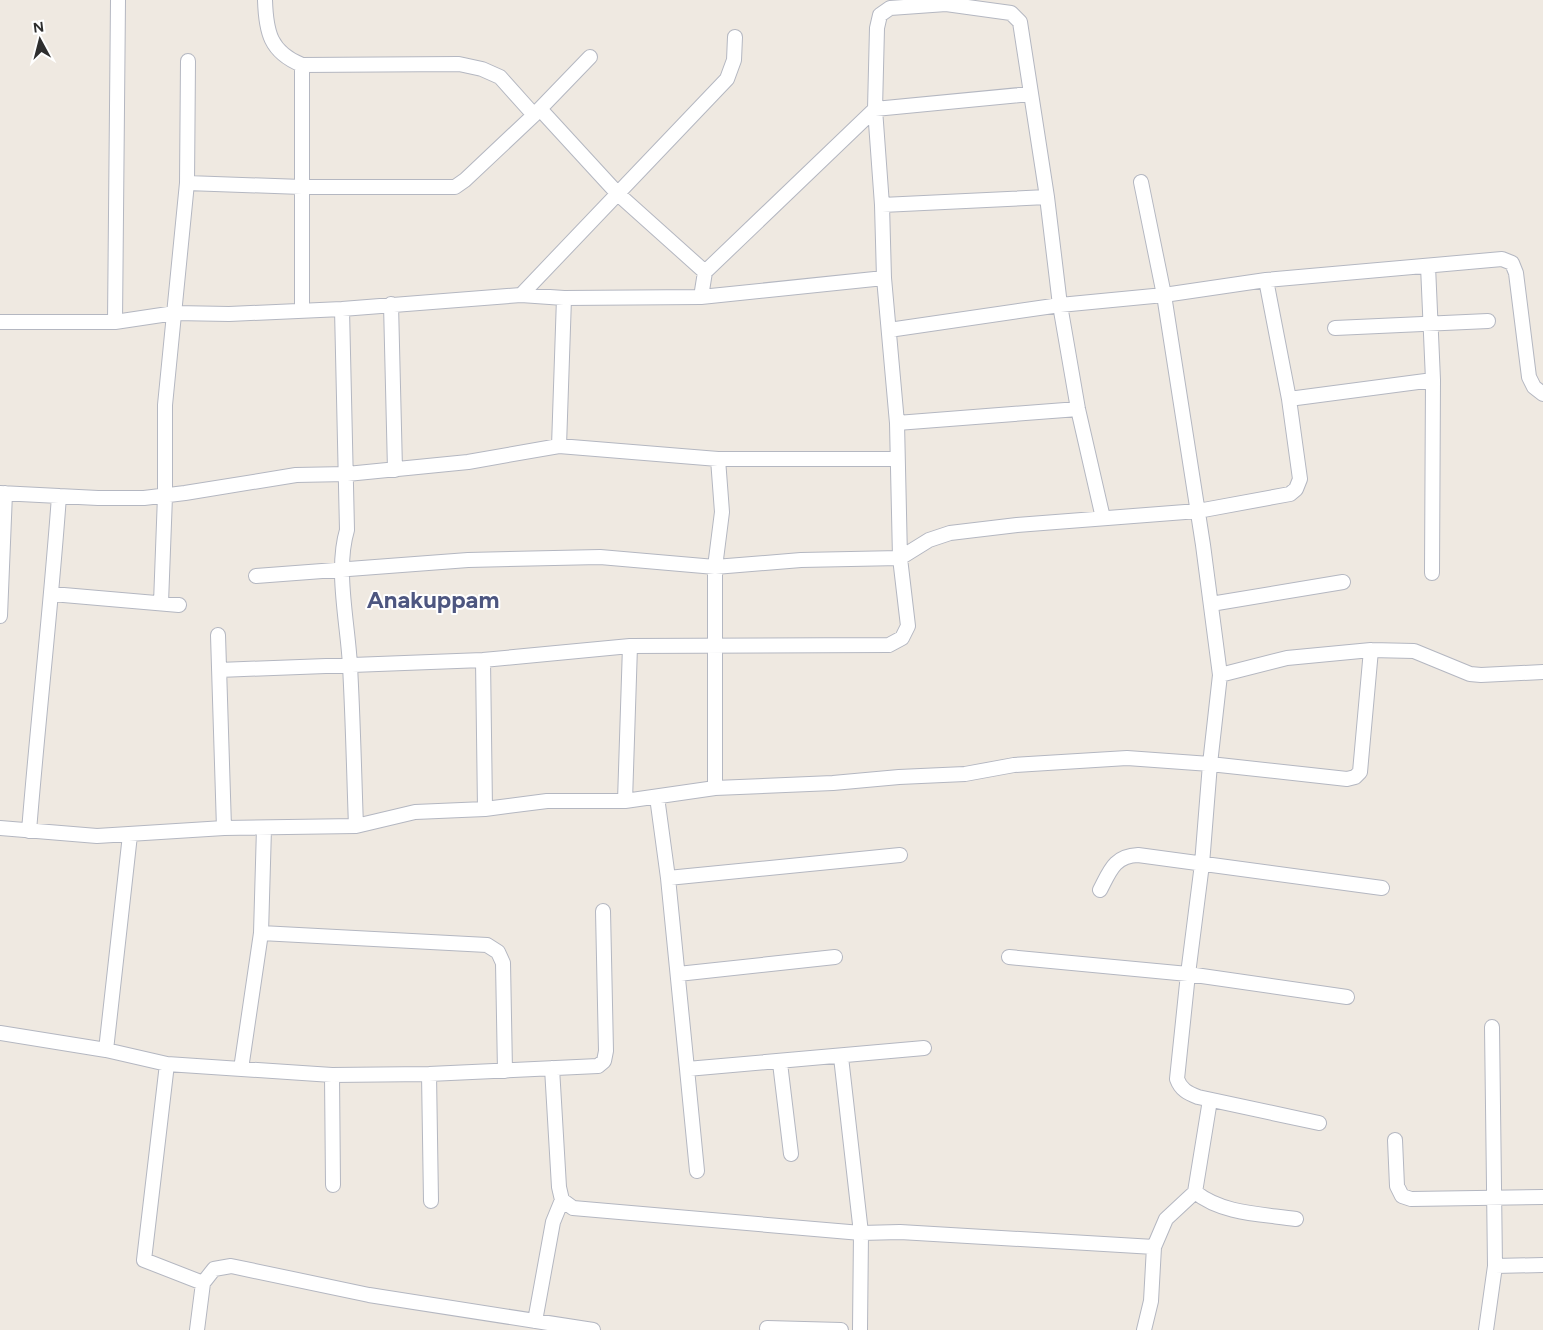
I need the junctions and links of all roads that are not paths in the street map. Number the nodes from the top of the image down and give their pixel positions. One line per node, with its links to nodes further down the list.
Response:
1 (118, 0): 32 (street)
2 (265, 0): 8 (street)
3 (1006, 0): 4 (street)
4 (1012, 13): 9 (street); 10 (street)
5 (735, 37): 15 (street)
6 (590, 57): 11 (street)
7 (188, 60): 13 (street)
8 (302, 65): 11 (street); 14 (street)
9 (1030, 94): 10 (street); 16 (street)
10 (875, 109): 17 (street); 19 (street)
11 (537, 112): 14 (street); 15 (street)
12 (1141, 182): 23 (street)
13 (187, 183): 14 (street); 30 (street)
14 (302, 187): 29 (street)
15 (618, 194): 19 (street); 22 (street)
16 (1047, 197): 17 (street); 27 (street)
17 (882, 205): 20 (street)
18 (1428, 266): 21 (street); 34 (street); 38 (street)
19 (706, 272): 24 (street)
20 (884, 278): 24 (street); 36 (street)
21 (1266, 280): 23 (street); 39 (street)
22 (521, 295): 25 (street); 26 (street)
23 (1164, 295): 27 (street); 50 (street)
24 (701, 297): 25 (street)
25 (564, 298): 42 (street)
26 (391, 304): 28 (street); 45 (street)
27 (1060, 305): 36 (street); 40 (street)
28 (342, 309): 29 (street); 46 (street)
29 (302, 311): 30 (street)
30 (175, 313): 32 (street); 49 (street)
31 (0, 322): 32 (street)
32 (115, 322)
33 (1488, 322): 34 (street)
34 (1430, 324): 35 (street); 37 (street)
35 (1335, 328)
36 (889, 330): 41 (street)
37 (1433, 380): 39 (street); 56 (street)
38 (1543, 394)
39 (1289, 399): 50 (street)
40 (1078, 409): 41 (street); 51 (street)
41 (896, 423): 44 (street)
42 (559, 446): 43 (street); 45 (street)
43 (718, 459): 44 (street); 54 (street)
44 (896, 459): 53 (street)
45 (395, 470): 46 (street)
46 (347, 474): 49 (street); 55 (street)
47 (2, 493): 48 (street); 52 (street)
48 (59, 496): 49 (street); 59 (street)
49 (165, 496): 60 (street)
50 (1198, 511): 51 (street); 61 (street)
51 (1103, 518): 53 (street)
52 (1, 550): 63 (street)
53 (900, 558): 54 (street); 66 (street)
54 (715, 567): 55 (street); 66 (street)
55 (342, 570): 57 (street); 69 (street)
56 (1432, 572)
57 (256, 576)
58 (1343, 582): 61 (street)
59 (52, 594): 60 (street); 82 (street)
60 (161, 603): 62 (street)
61 (1211, 604): 72 (street)
62 (179, 605)
63 (0, 616)
64 (218, 635): 70 (street)
65 (630, 646): 66 (street); 68 (street); 76 (street)
66 (716, 647): 74 (street)
67 (1371, 650): 71 (street); 72 (street); 73 (street)
68 (483, 660): 69 (street); 77 (street)
69 (350, 665): 70 (street); 78 (street)
70 (219, 670): 80 (street)
71 (1543, 672)
72 (1220, 675): 73 (street)
73 (1210, 764): 74 (street); 85 (street)
74 (715, 788): 75 (street)
75 (657, 797): 76 (street); 86 (street)
76 (625, 801): 77 (street)
77 (485, 809): 78 (street)
78 (356, 826): 81 (street)
79 (0, 828): 82 (street)
80 (224, 828): 81 (street); 83 (street)
81 (264, 828): 90 (street)
82 (29, 831): 83 (street)
83 (130, 835): 99 (street)
84 (900, 855): 86 (street)
85 (1202, 864): 87 (street); 88 (street); 94 (street)
86 (668, 878): 93 (street)
87 (1382, 888)
88 (1100, 890)
89 (603, 911): 103 (street)
90 (260, 933): 104 (street); 106 (street)
91 (834, 957): 93 (street)
92 (1009, 957): 94 (street)
93 (678, 974): 105 (street)
94 (1188, 974): 95 (street); 109 (street)
95 (1347, 996)
96 (1492, 1027): 117 (street)
97 (0, 1033): 99 (street)
98 (924, 1048): 100 (street)
99 (106, 1050): 102 (street)
100 (841, 1057): 101 (street); 121 (street)
101 (780, 1063): 105 (street); 112 (street)
102 (167, 1064): 104 (street); 125 (street)
103 (552, 1068): 106 (street); 118 (street)
104 (241, 1069): 108 (street)
105 (687, 1070): 113 (street)
106 (505, 1071): 107 (street)
107 (429, 1074): 108 (street); 119 (street)
108 (332, 1075): 114 (street)
109 (1210, 1100): 110 (street); 115 (street)
110 (1319, 1123)
111 (1395, 1140): 117 (street)
112 (791, 1154)
113 (697, 1170)
114 (333, 1185)
115 (1195, 1192): 120 (street); 122 (street)
116 (1543, 1196): 117 (street)
117 (1495, 1197): 124 (street)
118 (562, 1200): 121 (street); 126 (street)
119 (431, 1201)
120 (1296, 1219)
121 (861, 1233): 122 (street); 131 (street)
122 (1154, 1247): 132 (street)
123 (1543, 1265): 124 (street)
124 (1495, 1266): 133 (street)
125 (203, 1283): 126 (street); 128 (street)
126 (535, 1321): 129 (street)
127 (767, 1328): 130 (street)
128 (196, 1330)
129 (593, 1330)
130 (841, 1330)
131 (860, 1330)
132 (1144, 1330)
133 (1486, 1330)

